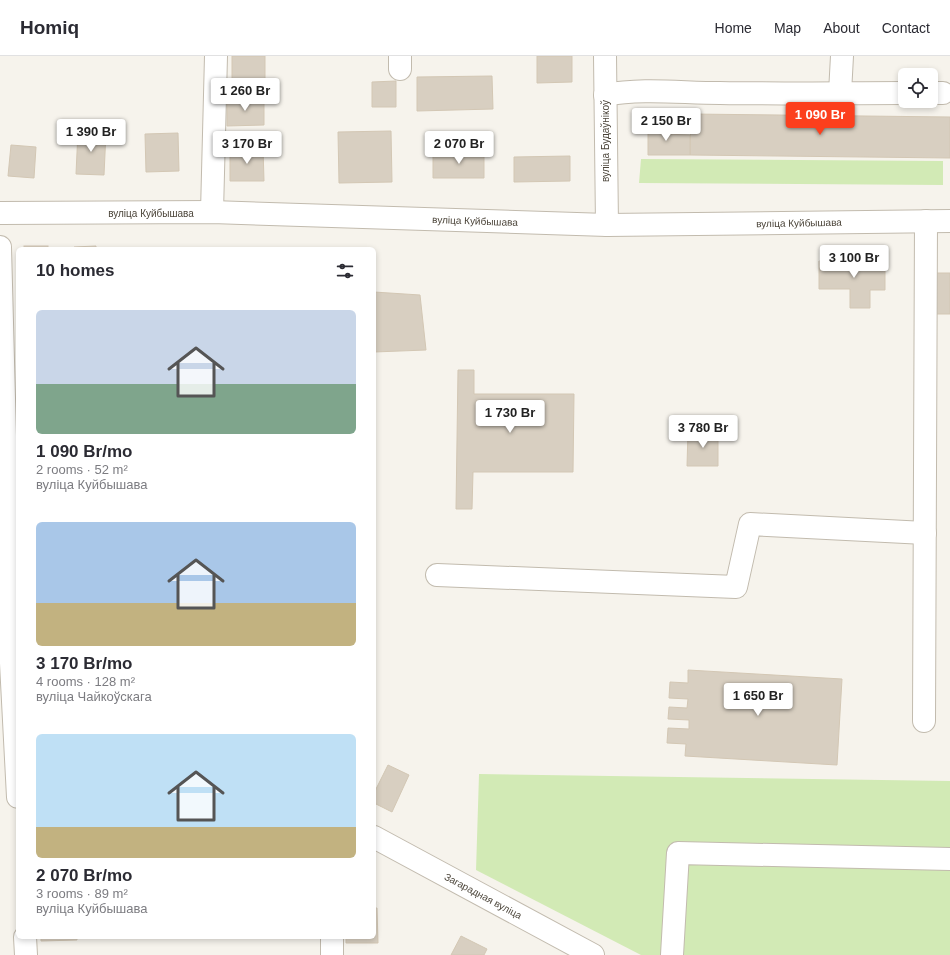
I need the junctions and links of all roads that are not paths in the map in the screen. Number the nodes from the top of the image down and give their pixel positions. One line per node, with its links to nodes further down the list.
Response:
1 (216, 56): 7 (street)
2 (604, 56): 6 (street, вуліца Будаўнікоў)
3 (842, 56): 4 (street)
4 (840, 93): 5 (street); 6 (street)
5 (898, 93)
6 (605, 96): 11 (street, вуліца Будаўнікоў)
7 (212, 212): 8 (street, вуліца Куйбышава); 11 (street, вуліца Куйбышава)
8 (0, 213)
9 (926, 221): 10 (street, вуліца Куйбышава); 11 (street, вуліца Куйбышава); 13 (street)
10 (950, 221)
11 (607, 225)
12 (0, 247): 15 (street)
13 (925, 533): 14 (street); 16 (street)
14 (437, 575)
15 (7, 648): 17 (street)
16 (924, 721)
17 (16, 770)
18 (376, 838): 24 (street, Загарадная вуліца)
19 (950, 859): 25 (street)
20 (25, 939): 22 (street)
21 (332, 939): 23 (street)
22 (26, 955)
23 (332, 955)
24 (593, 955)
25 (672, 955)

